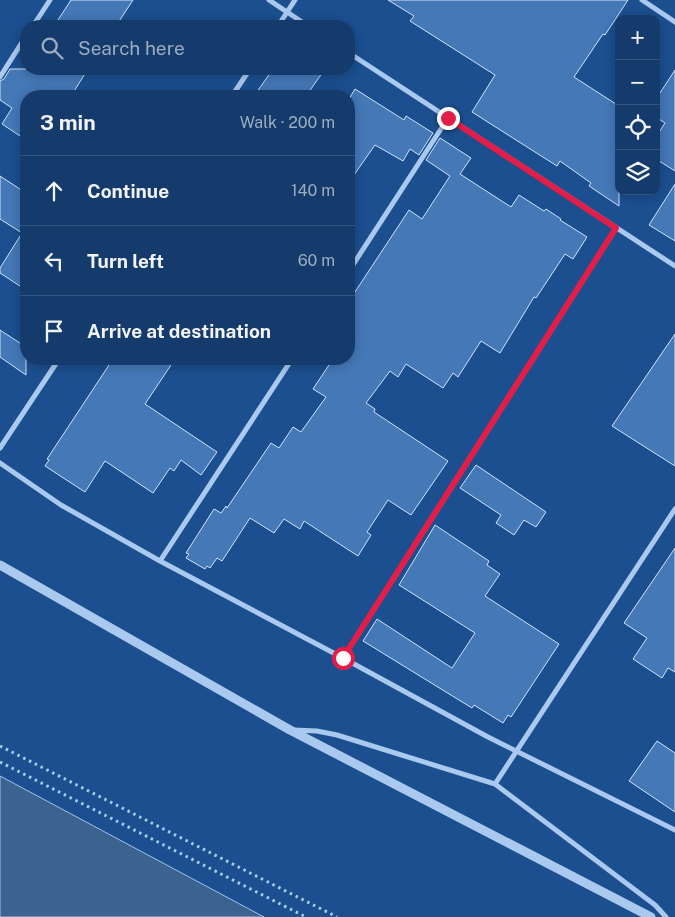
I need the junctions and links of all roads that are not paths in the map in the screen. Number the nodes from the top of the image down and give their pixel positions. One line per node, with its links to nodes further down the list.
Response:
1 (50, 0): 6 (street)
2 (268, 0): 5 (street)
3 (295, 0): 5 (street)
4 (642, 0): 9 (street)
5 (287, 12): 7 (street); 8 (street)
6 (37, 20)
7 (282, 20)
8 (299, 20)
9 (675, 22)
10 (20, 45): 13 (street)
11 (355, 57): 15 (street)
12 (246, 75): 14 (street)
13 (0, 76)
14 (236, 90)
15 (448, 118): 16 (street); 17 (street)
16 (616, 228): 18 (street); 26 (street)
17 (355, 262)
18 (675, 266)
19 (55, 365): 21 (street)
20 (288, 365): 24 (street)
21 (0, 448)
22 (0, 462): 24 (street)
23 (675, 509): 28 (street)
24 (160, 561): 26 (street)
25 (0, 565): 27 (street)
26 (343, 658): 28 (street)
27 (290, 730): 29 (street); 31 (street)
28 (516, 750): 29 (street); 30 (street)
29 (495, 784): 32 (street)
30 (675, 830)
31 (650, 917)
32 (666, 917)

